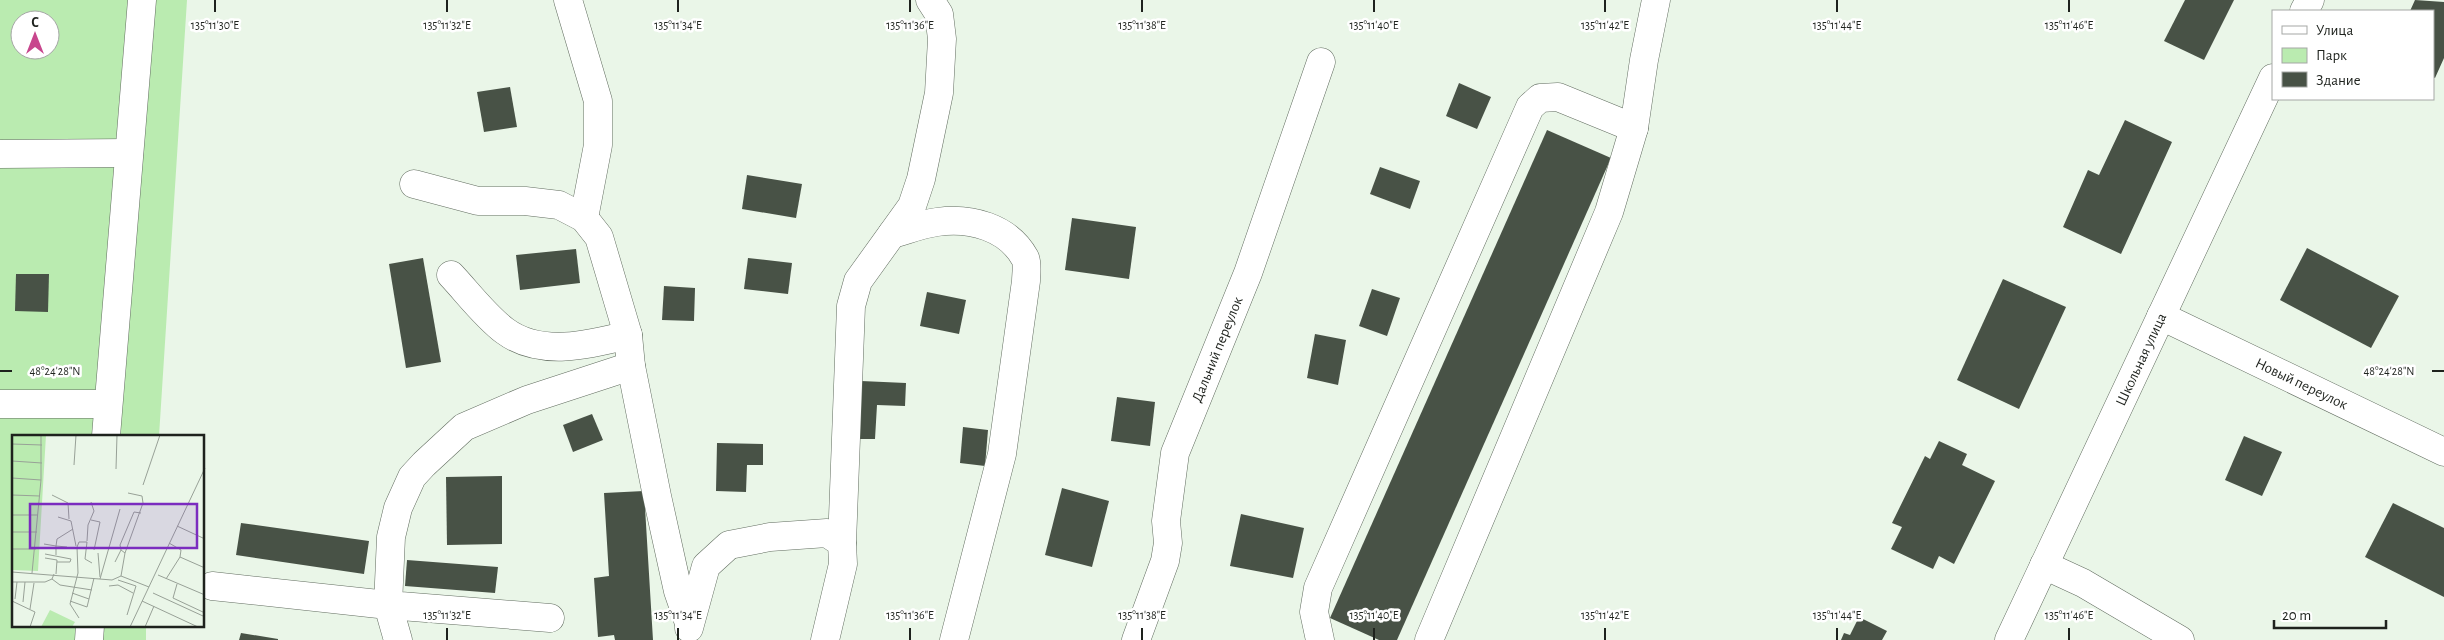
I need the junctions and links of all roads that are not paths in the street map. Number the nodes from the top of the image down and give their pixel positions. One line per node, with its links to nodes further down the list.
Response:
1 (142, 0): 8 (street)
2 (568, 0): 11 (street)
3 (930, 0): 12 (street)
4 (1656, 0): 7 (street)
5 (1320, 62): 30 (street, Дальний переулок)
6 (2272, 80): 14 (street, Школьная улица)
7 (1634, 128): 31 (street); 32 (street)
8 (129, 153): 9 (street); 18 (street)
9 (0, 154)
10 (414, 184): 11 (street)
11 (584, 218): 15 (street)
12 (892, 234): 21 (street); 29 (street)
13 (451, 275): 15 (street)
14 (2161, 316): 20 (street, Новый переулок); 22 (street, Школьная улица)
15 (628, 335): 16 (street)
16 (631, 366): 24 (street); 26 (street)
17 (0, 404): 18 (street)
18 (108, 404): 19 (street)
19 (106, 435)
20 (2444, 452)
21 (842, 543): 26 (street); 28 (street)
22 (2044, 565): 33 (street, Школьная улица); 34 (street)
23 (212, 586): 24 (street)
24 (388, 605): 25 (street); 27 (street)
25 (550, 618)
26 (688, 631)
27 (398, 640)
28 (825, 640)
29 (954, 640)
30 (1136, 640)
31 (1320, 640)
32 (1429, 640)
33 (2009, 640)
34 (2180, 640)

